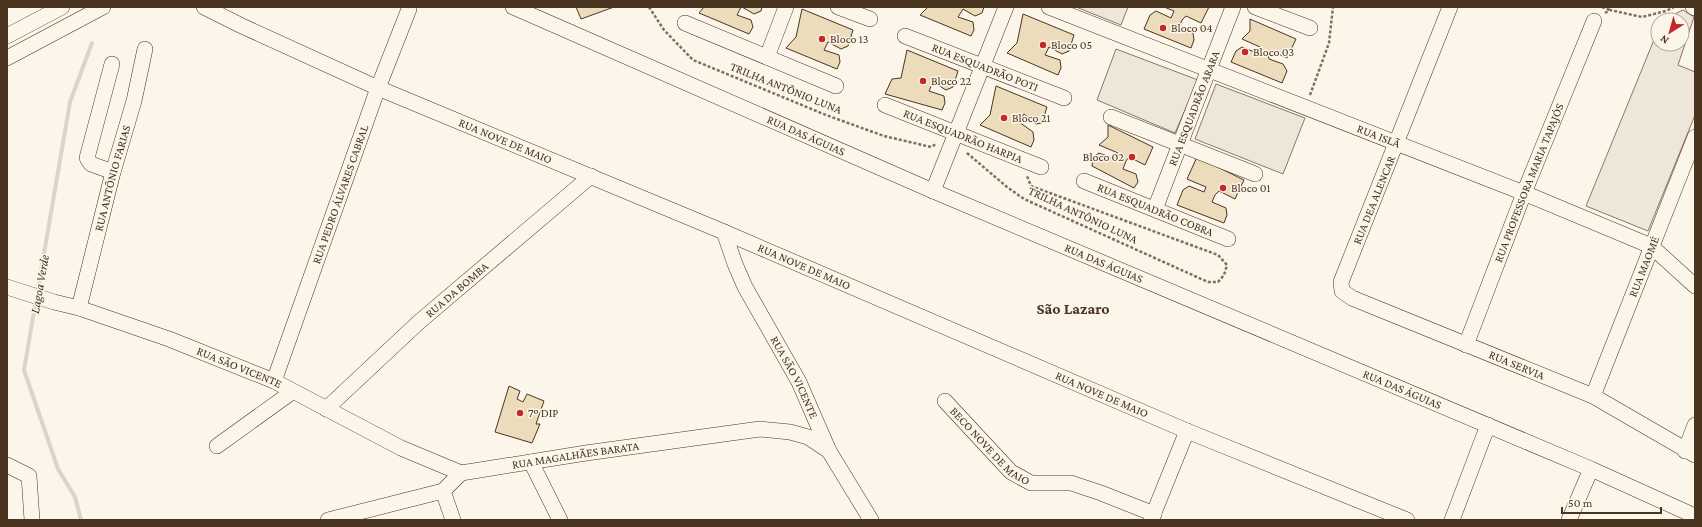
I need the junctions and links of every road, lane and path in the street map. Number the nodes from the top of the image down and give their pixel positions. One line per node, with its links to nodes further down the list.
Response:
1 (62, 7): 22 (street)
2 (103, 7): 26 (street)
3 (204, 7): 31 (street, RUA NOVE DE MAIO)
4 (513, 7): 46 (street, RUA DAS ÁGUIAS)
5 (648, 7): 37 (path, TRILHA ANTÔNIO LUNA)
6 (786, 7): 25 (street)
7 (838, 7): 18 (street)
8 (1006, 7): 28 (street)
9 (1049, 7): 29 (street, RUA ISLÃ)
10 (1233, 7): 29 (street, RUA ESQUADRÃO ARARA)
11 (1255, 7): 21 (street)
12 (1333, 7): 34 (path)
13 (1450, 7): 38 (street, RUA DEA ALENCAR)
14 (1602, 7): 17 (path)
15 (1674, 7): 17 (path)
16 (410, 9): 31 (street, RUA PEDRO ÁLVARES CABRAL)
17 (1610, 10): 19 (path)
18 (870, 19)
19 (1594, 21): 47 (street, RUA PROFESSORA MARIA TAPAJÓS)
20 (685, 23): 25 (street)
21 (1310, 28)
22 (7, 36)
23 (905, 36): 28 (street, RUA ESQUADRÃO POTI)
24 (146, 49): 41 (street, RUA ANTÔNIO FARIAS)
25 (766, 57): 30 (street)
26 (7, 58)
27 (112, 64): 41 (street)
28 (982, 66): 32 (street, RUA ESQUADRÃO POTI); 37 (street)
29 (1209, 70): 34 (street, RUA ISLÃ); 39 (street, RUA ESQUADRÃO ARARA)
30 (836, 86)
31 (378, 88): 44 (street, RUA NOVE DE MAIO); 57 (street, RUA PEDRO ÁLVARES CABRAL)
32 (1064, 98)
33 (885, 105): 37 (street, RUA ESQUADRÃO HARPIA)
34 (1305, 108): 38 (street, RUA ISLÃ)
35 (1112, 117): 39 (street)
36 (1695, 137): 51 (street, RUA MAOMÉ)
37 (953, 141): 40 (street, RUA ESQUADRÃO HARPIA); 42 (path, TRILHA ANTÔNIO LUNA); 46 (street)
38 (1397, 143): 47 (street, RUA ISLÃ); 52 (street, RUA DEA ALENCAR)
39 (1180, 144): 43 (street); 48 (street, RUA ESQUADRÃO ARARA)
40 (1041, 167)
41 (113, 172): 55 (street, RUA ANTÔNIO FARIAS)
42 (1026, 174)
43 (1255, 174)
44 (591, 176): 49 (street, RUA NOVE DE MAIO); 61 (street, RUA DA BOMBA)
45 (1084, 181): 48 (street, RUA ESQUADRÃO COBRA)
46 (933, 191): 62 (street, RUA DAS ÁGUIAS)
47 (1524, 193): 51 (street, RUA ISLÃ); 56 (street, RUA PROFESSORA MARIA TAPAJÓS)
48 (1154, 210): 50 (street, RUA ESQUADRÃO COBRA)
49 (724, 232): 64 (street, RUA NOVE DE MAIO); 66 (street, RUA SÃO VICENTE)
50 (1228, 239)
51 (1651, 246): 53 (street, RUA ISLÃ); 59 (street, RUA MAOMÉ)
52 (1341, 282): 56 (street, RUA SERVIA)
53 (1695, 286)
54 (7, 287): 55 (street, RUA SÃO VICENTE)
55 (78, 308): 57 (street, RUA SÃO VICENTE)
56 (1466, 345): 59 (street, RUA SERVIA)
57 (274, 381): 58 (street, RUA SÃO VICENTE)
58 (292, 392): 61 (street, RUA SÃO VICENTE); 65 (street)
59 (1593, 396): 67 (street, RUA SERVIA)
60 (945, 401): 75 (street, BECO NOVE DE MAIO)
61 (326, 409): 71 (street, RUA SÃO VICENTE)
62 (1488, 425): 70 (street, RUA DAS ÁGUIAS); 82 (street)
63 (1695, 425): 67 (street)
64 (1187, 431): 73 (street, RUA NOVE DE MAIO); 75 (street)
65 (217, 446)
66 (829, 451): 68 (street, RUA MAGALHÃES BARATA); 80 (street, RUA SÃO VICENTE)
67 (1690, 453)
68 (531, 462): 71 (street, RUA MAGALHÃES BARATA); 79 (street)
69 (7, 465): 76 (street)
70 (1591, 469): 74 (street, RUA DAS ÁGUIAS); 83 (street)
71 (461, 473): 72 (street)
72 (443, 490): 77 (street); 78 (street)
73 (1382, 515): 81 (street, RUA NOVE DE MAIO)
74 (1695, 516)
75 (1152, 517)
76 (32, 520)
77 (328, 520)
78 (453, 520)
79 (560, 520)
80 (871, 520)
81 (1407, 520)
82 (1452, 520)
83 (1570, 520)

